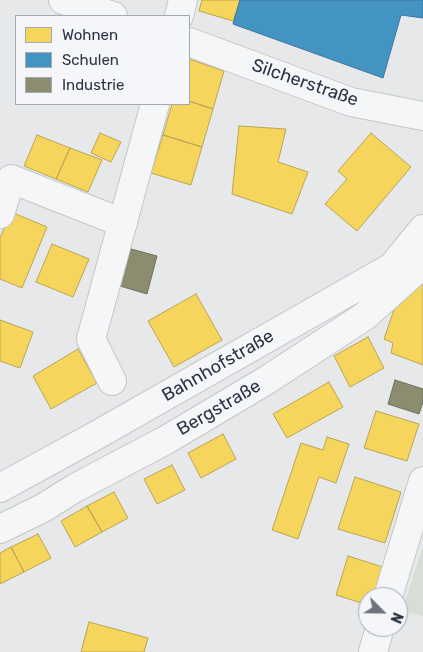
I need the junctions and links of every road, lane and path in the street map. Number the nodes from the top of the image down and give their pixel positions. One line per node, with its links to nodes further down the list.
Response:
1 (63, 0): 3 (street)
2 (183, 0): 4 (street)
3 (110, 15)
4 (179, 15)
5 (190, 42): 7 (street, Silcherstraße)
6 (155, 105): 9 (street)
7 (423, 116)
8 (0, 214): 9 (street)
9 (123, 223): 12 (street)
10 (423, 229): 13 (street, Bahnhofstraße)
11 (423, 264): 15 (street, Bergstraße)
12 (112, 381)
13 (0, 488)
14 (422, 492): 16 (street)
15 (0, 529)
16 (391, 587)
17 (377, 637): 18 (street)
18 (373, 652)

